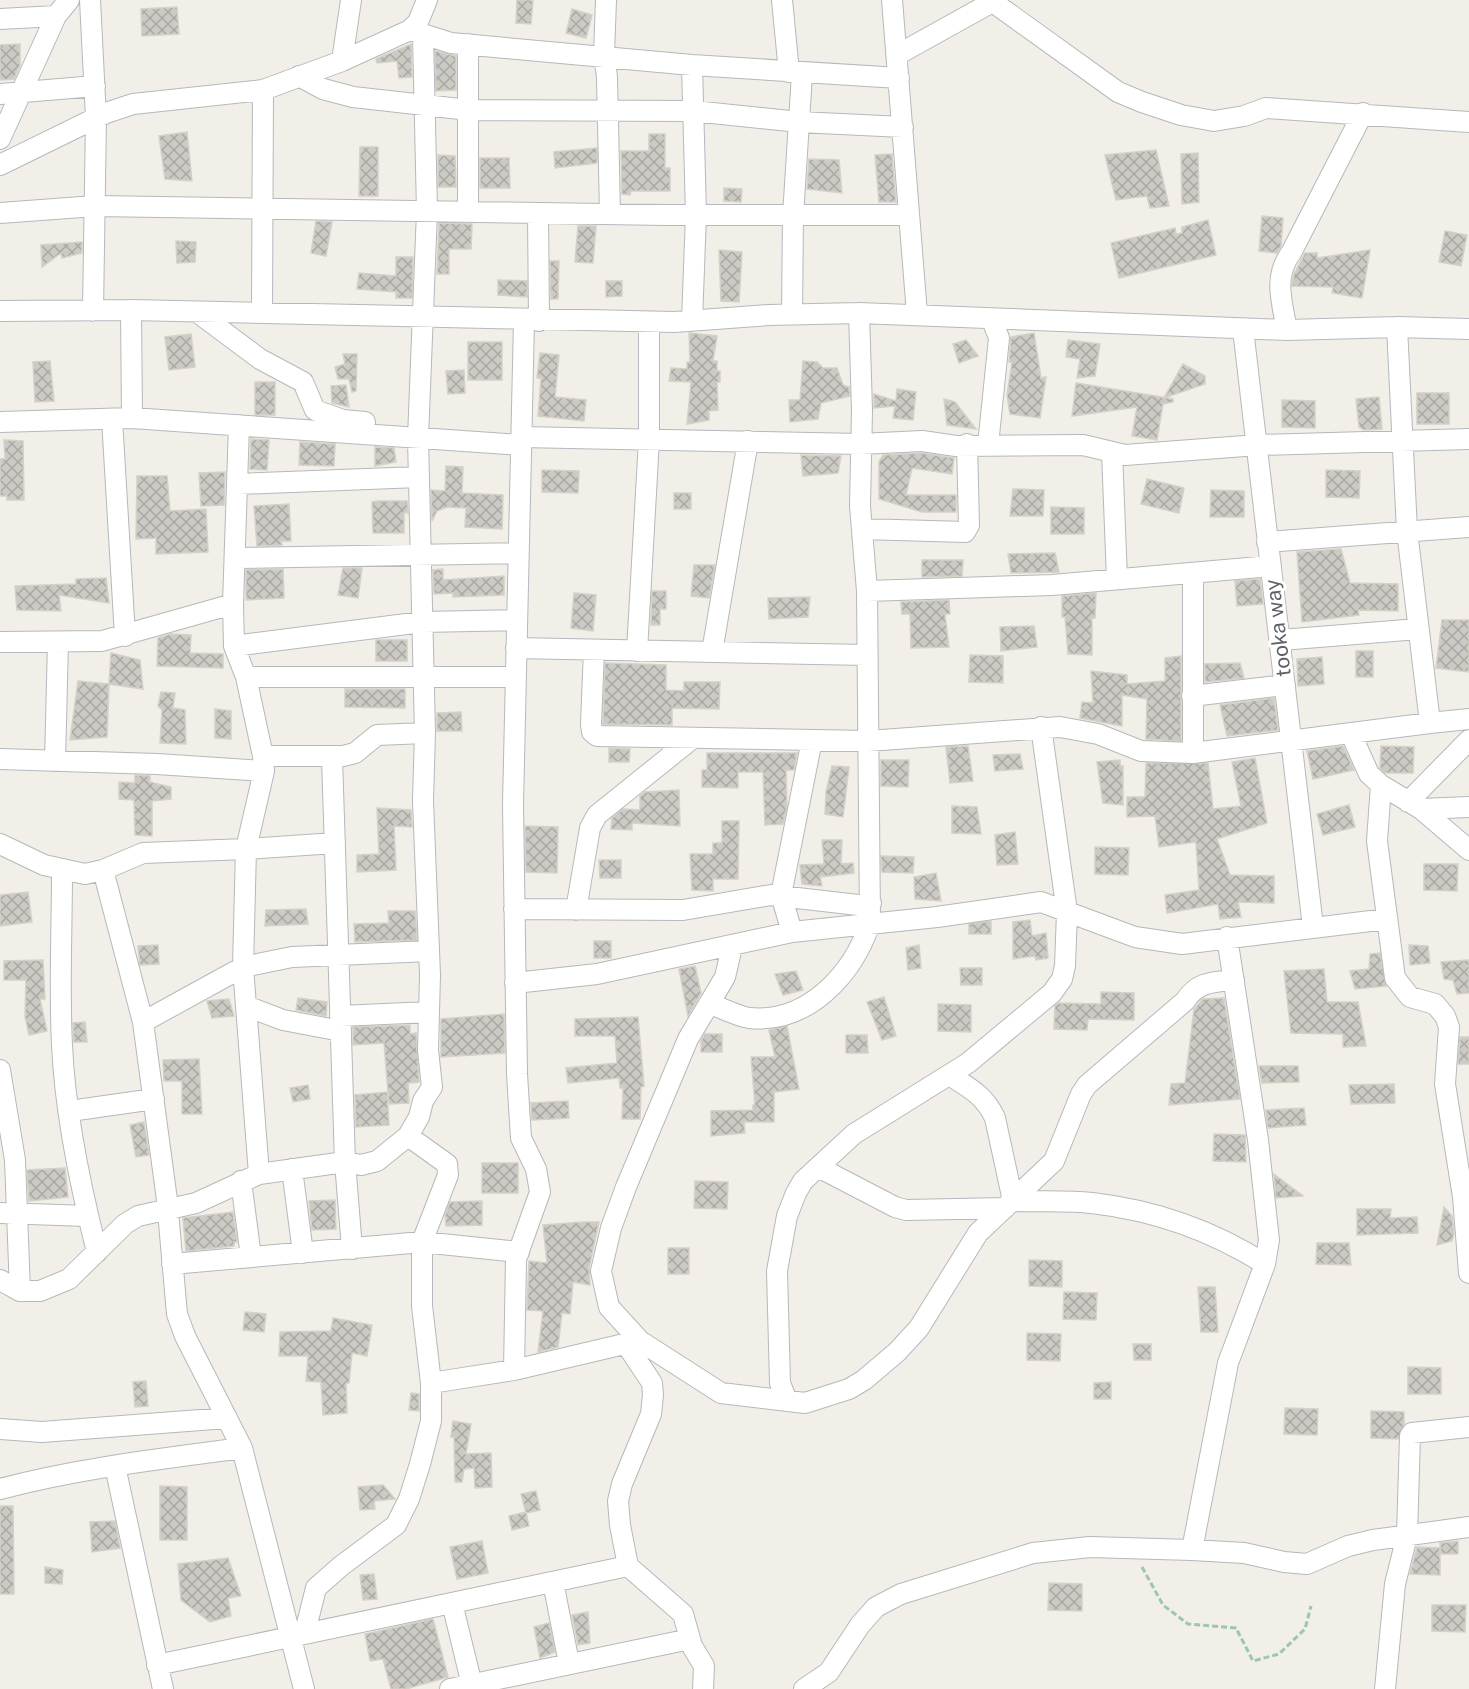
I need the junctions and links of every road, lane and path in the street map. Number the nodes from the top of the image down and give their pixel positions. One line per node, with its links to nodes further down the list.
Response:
1 (69, 0): 9 (street)
2 (90, 0): 20 (street)
3 (351, 0): 15 (street)
4 (427, 0): 11 (street)
5 (606, 0): 13 (street)
6 (782, 0): 17 (street)
7 (892, 0): 14 (street)
8 (993, 1): 14 (street); 28 (street)
9 (56, 16): 10 (street); 22 (street)
10 (0, 19)
11 (417, 32): 12 (street); 15 (street); 24 (street)
12 (468, 44): 13 (street); 25 (street)
13 (604, 55): 16 (street); 26 (street)
14 (897, 55): 19 (street)
15 (342, 61): 18 (street)
16 (692, 65): 17 (street); 27 (street)
17 (796, 73): 19 (street); 30 (street)
18 (299, 76): 21 (street); 24 (street)
19 (899, 78): 32 (street)
20 (95, 86): 22 (street); 29 (street)
21 (263, 90): 29 (street); 36 (street)
22 (21, 92): 23 (street); 33 (street)
23 (0, 94)
24 (424, 105): 25 (street); 37 (street)
25 (469, 110): 26 (street); 38 (street)
26 (607, 111): 27 (street); 41 (street)
27 (693, 111): 30 (street); 42 (street)
28 (1364, 112): 31 (street); 61 (street)
29 (96, 118): 34 (street); 35 (street)
30 (799, 122): 32 (street); 44 (street)
31 (1469, 122)
32 (903, 127): 43 (street)
33 (0, 139)
34 (0, 165)
35 (95, 206): 36 (street); 39 (street); 46 (street)
36 (261, 207): 37 (street); 49 (street)
37 (427, 211): 38 (street); 53 (street)
38 (468, 212): 40 (street)
39 (0, 213)
40 (538, 213): 41 (street); 55 (street)
41 (610, 214): 42 (street)
42 (696, 215): 44 (street); 56 (street)
43 (909, 215): 44 (street); 52 (street)
44 (793, 216): 51 (street)
45 (0, 310): 46 (street)
46 (93, 310): 47 (street)
47 (130, 310): 48 (street); 62 (street)
48 (197, 312): 49 (street); 66 (street)
49 (262, 313): 53 (street)
50 (859, 313): 51 (street); 52 (street); 72 (street)
51 (792, 314): 56 (street)
52 (917, 314): 54 (street)
53 (421, 318): 55 (street); 66 (street)
54 (992, 320): 59 (street); 74 (street)
55 (531, 321): 57 (street); 70 (street)
56 (692, 321): 57 (street)
57 (649, 322): 68 (street)
58 (1397, 327): 60 (street); 61 (street); 67 (street)
59 (1243, 329): 61 (street); 75 (street, tooka way)
60 (1469, 329)
61 (1287, 330)
62 (132, 418): 63 (street); 65 (street)
63 (112, 419): 64 (street); 94 (street)
64 (0, 422)
65 (239, 425): 66 (street); 78 (street)
66 (418, 435): 70 (street); 77 (street)
67 (1402, 439): 69 (street); 75 (street); 81 (street)
68 (649, 440): 70 (street); 71 (street); 101 (street)
69 (1469, 440)
70 (521, 441): 83 (street)
71 (748, 441): 72 (street); 102 (street)
72 (860, 444): 73 (street); 80 (street)
73 (967, 444): 74 (street); 80 (street)
74 (988, 445): 76 (street)
75 (1258, 445): 76 (street); 82 (street, tooka way)
76 (1112, 452): 88 (street)
77 (419, 477): 78 (street); 84 (street)
78 (237, 484): 85 (street)
79 (1469, 528): 81 (street)
80 (862, 529): 89 (street)
81 (1407, 531): 82 (street); 93 (street)
82 (1267, 542): 86 (street, tooka way)
83 (518, 553): 84 (street); 91 (street)
84 (420, 555): 85 (street); 92 (street)
85 (236, 558): 90 (street)
86 (1271, 566): 87 (street); 95 (street, tooka way)
87 (1193, 573): 88 (street); 108 (street)
88 (1117, 579): 89 (street)
89 (867, 591): 103 (street)
90 (232, 604): 94 (street); 98 (street)
91 (517, 620): 92 (street); 99 (street)
92 (422, 622): 98 (street); 106 (street)
93 (1418, 629): 95 (street); 110 (street)
94 (125, 636): 97 (street)
95 (1281, 640): 107 (street, tooka way)
96 (0, 642): 97 (street)
97 (58, 643): 122 (street)
98 (234, 646): 104 (street)
99 (516, 648): 100 (street); 105 (street)
100 (594, 650): 101 (street); 114 (street)
101 (637, 651): 102 (street)
102 (712, 652): 103 (street)
103 (867, 656): 117 (street)
104 (246, 677): 106 (street); 123 (street)
105 (516, 677): 106 (street); 134 (street)
106 (423, 678): 112 (street)
107 (1285, 685): 108 (street); 118 (street, tooka way)
108 (1192, 696): 119 (street)
109 (1469, 719): 110 (street)
110 (1430, 723): 113 (street)
111 (1041, 727): 117 (street); 119 (street); 136 (street)
112 (425, 733): 120 (street); 143 (street)
113 (1351, 734): 118 (street); 124 (street)
114 (693, 738): 115 (street); 135 (street)
115 (812, 740): 117 (street); 133 (street)
116 (1469, 740): 125 (street)
117 (868, 741): 137 (street)
118 (1291, 742): 119 (street); 139 (street, tooka way)
119 (1192, 753)
120 (333, 757): 123 (street); 127 (street)
121 (0, 759): 122 (street)
122 (55, 761): 123 (street)
123 (264, 764): 129 (street)
124 (1381, 785): 125 (street); 138 (street)
125 (1414, 806): 126 (street); 130 (street)
126 (1469, 807)
127 (335, 843): 129 (street); 144 (street)
128 (0, 844): 132 (street)
129 (246, 849): 131 (street); 145 (street)
130 (1469, 850)
131 (103, 870): 132 (street); 151 (street)
132 (62, 871): 156 (street)
133 (781, 895): 135 (street); 137 (street); 140 (street)
134 (514, 909): 135 (street); 147 (street)
135 (576, 909)
136 (1067, 912): 137 (street); 141 (street); 154 (street)
137 (870, 913): 140 (street); 148 (street)
138 (1387, 919): 139 (street); 162 (street)
139 (1313, 927): 141 (street)
140 (792, 932): 142 (street)
141 (1227, 937): 146 (street)
142 (732, 947): 147 (street); 148 (street)
143 (429, 951): 144 (street); 150 (street)
144 (337, 955): 145 (street); 152 (street)
145 (243, 967): 149 (street); 151 (street)
146 (1234, 980): 163 (street); 174 (street)
147 (515, 983): 170 (street)
148 (710, 1004): 178 (street)
149 (246, 1006): 152 (street); 161 (street)
150 (429, 1012): 152 (street); 157 (street)
151 (143, 1022): 155 (street)
152 (341, 1024): 158 (street)
153 (0, 1071): 165 (street)
154 (950, 1075): 159 (street); 163 (street)
155 (154, 1099): 156 (street); 164 (street)
156 (70, 1112): 166 (street)
157 (408, 1136): 158 (street); 167 (street)
158 (345, 1162): 160 (street); 168 (street)
159 (820, 1168): 163 (street); 181 (street)
160 (292, 1169): 161 (street); 171 (street)
161 (250, 1178): 164 (street); 172 (street)
162 (1466, 1197): 175 (street)
163 (1009, 1205): 174 (street); 181 (street)
164 (167, 1209): 169 (street); 173 (street)
165 (8, 1214): 166 (street); 177 (street)
166 (88, 1216): 169 (street)
167 (422, 1242): 168 (street); 170 (street); 180 (street)
168 (352, 1248): 171 (street)
169 (97, 1252): 177 (street)
170 (519, 1252): 179 (street)
171 (303, 1253): 172 (street)
172 (251, 1257): 173 (street)
173 (172, 1264): 182 (street)
174 (1265, 1264): 191 (street)
175 (1469, 1273)
176 (0, 1280): 177 (street)
177 (20, 1291)
178 (633, 1342): 179 (street); 181 (street); 192 (street)
179 (514, 1370): 180 (street)
180 (431, 1383): 196 (street)
181 (787, 1401)
182 (226, 1418): 184 (street); 185 (street)
183 (1469, 1427): 189 (street)
184 (0, 1429)
185 (242, 1448): 186 (street); 196 (street)
186 (115, 1466): 187 (street); 199 (street)
187 (0, 1489)
188 (1469, 1527): 189 (street)
189 (1407, 1536): 191 (street); 206 (street)
190 (1132, 1549): 191 (street); 195 (path); 205 (street)
191 (1192, 1550)
192 (628, 1566): 193 (street); 197 (street)
193 (553, 1582): 194 (street); 198 (street)
194 (452, 1604): 196 (street); 200 (street)
195 (1311, 1606)
196 (297, 1634): 199 (street); 202 (street)
197 (690, 1639): 198 (street); 204 (street)
198 (569, 1663): 200 (street)
199 (157, 1665): 201 (street)
200 (472, 1686): 203 (street)
201 (163, 1689)
202 (304, 1689)
203 (450, 1689)
204 (703, 1689)
205 (804, 1689)
206 (1385, 1689)

